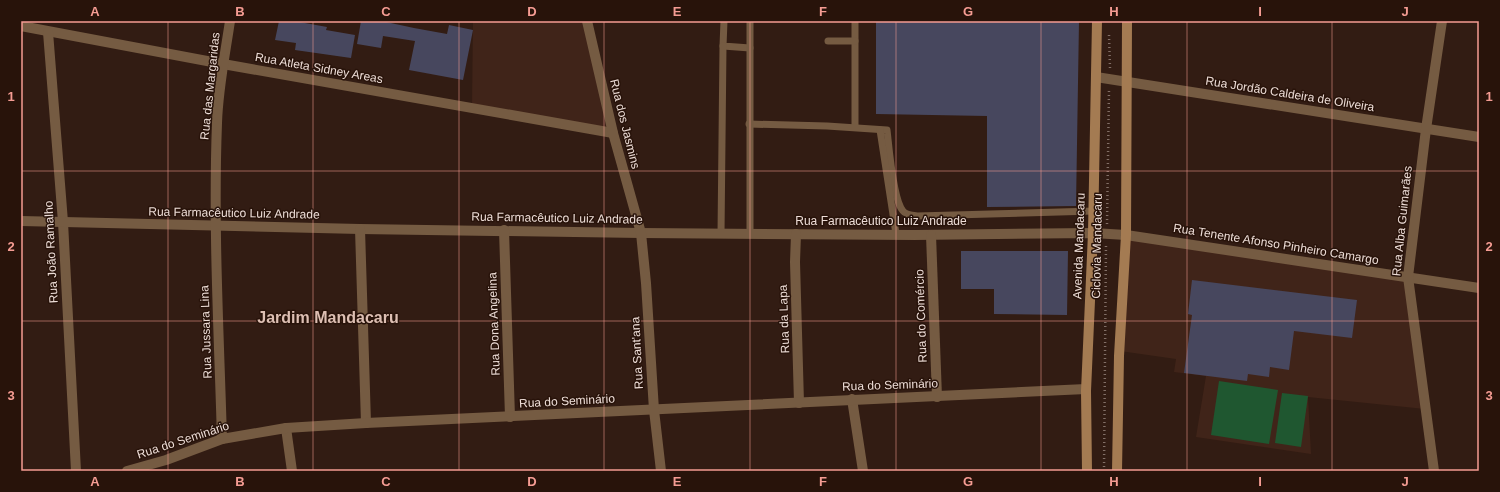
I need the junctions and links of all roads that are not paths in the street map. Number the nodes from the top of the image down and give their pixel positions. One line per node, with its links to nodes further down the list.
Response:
1 (230, 21): 15 (street, Rua das Margaridas)
2 (587, 21): 22 (street, Rua dos Jasmins)
3 (724, 21): 13 (lane)
4 (750, 21): 14 (lane)
5 (855, 21): 12 (lane)
6 (1097, 21): 16 (main road, Avenida Mandacaru)
7 (1127, 21): 17 (main road)
8 (1442, 21): 20 (street, Rua Alba Guimarães)
9 (21, 26): 10 (street, Rua Atleta Sidney Areas)
10 (48, 32): 15 (street, Rua Atleta Sidney Areas); 26 (street, Rua João Ramalho)
11 (828, 41): 12 (lane)
12 (855, 41): 19 (lane)
13 (723, 46): 14 (lane); 32 (lane)
14 (750, 48): 18 (lane)
15 (223, 64): 22 (street, Rua Atleta Sidney Areas); 27 (street, Rua das Margaridas)
16 (1096, 77): 17 (street, Rua Jordão Caldeira de Oliveira); 24 (main road, Avenida Mandacaru)
17 (1127, 81): 20 (street, Rua Jordão Caldeira de Oliveira); 37 (main road)
18 (749, 124): 19 (lane); 33 (lane)
19 (855, 127): 21 (lane)
20 (1426, 129): 23 (street, Rua Jordão Caldeira de Oliveira); 38 (street, Rua Alba Guimarães)
21 (880, 130): 24 (lane); 35 (lane)
22 (613, 133): 31 (street, Rua dos Jasmins)
23 (1479, 137)
24 (1094, 211): 30 (main road, Avenida Mandacaru)
25 (21, 221): 26 (street, Rua Farmacêutico Luiz Andrade)
26 (63, 222): 27 (street, Rua Farmacêutico Luiz Andrade); 49 (street, Rua João Ramalho)
27 (216, 225): 28 (street, Rua Farmacêutico Luiz Andrade); 48 (street, Rua Jussara Lina)
28 (360, 229): 29 (street, Rua Farmacêutico Luiz Andrade); 46 (street)
29 (504, 230): 31 (street, Rua Farmacêutico Luiz Andrade); 45 (street, Rua Dona Angelina)
30 (1094, 232): 36 (street, Rua Farmacêutico Luiz Andrade); 37 (street, Rua Tenente Afonso Pinheiro Camargo); 40 (main road, Avenida Mandacaru)
31 (641, 233): 32 (street, Rua Farmacêutico Luiz Andrade); 44 (street, Rua Sant'ana)
32 (721, 234): 33 (street, Rua Farmacêutico Luiz Andrade)
33 (750, 234): 34 (street, Rua Farmacêutico Luiz Andrade)
34 (796, 234): 35 (street, Rua Farmacêutico Luiz Andrade); 43 (street, Rua da Lapa)
35 (896, 234): 36 (street, Rua Farmacêutico Luiz Andrade)
36 (931, 235): 41 (street, Rua do Comércio)
37 (1126, 235): 38 (street, Rua Tenente Afonso Pinheiro Camargo); 55 (main road)
38 (1408, 277): 39 (street, Rua Tenente Afonso Pinheiro Camargo); 56 (street, Rua Alba Guimarães)
39 (1479, 288)
40 (1086, 389): 41 (street, Rua do Seminário); 54 (main road, Avenida Mandacaru)
41 (937, 397): 42 (street, Rua do Seminário)
42 (852, 399): 43 (street, Rua do Seminário); 53 (street)
43 (799, 403): 44 (street, Rua do Seminário)
44 (654, 410): 45 (street, Rua do Seminário); 52 (street, Rua Sant'ana)
45 (510, 417): 46 (street, Rua do Seminário)
46 (366, 423): 47 (street, Rua do Seminário)
47 (286, 428): 48 (street, Rua do Seminário); 51 (street)
48 (222, 439): 50 (street, Rua do Seminário)
49 (76, 471)
50 (126, 471)
51 (292, 471)
52 (661, 471)
53 (863, 471)
54 (1087, 471)
55 (1118, 471)
56 (1434, 471)

